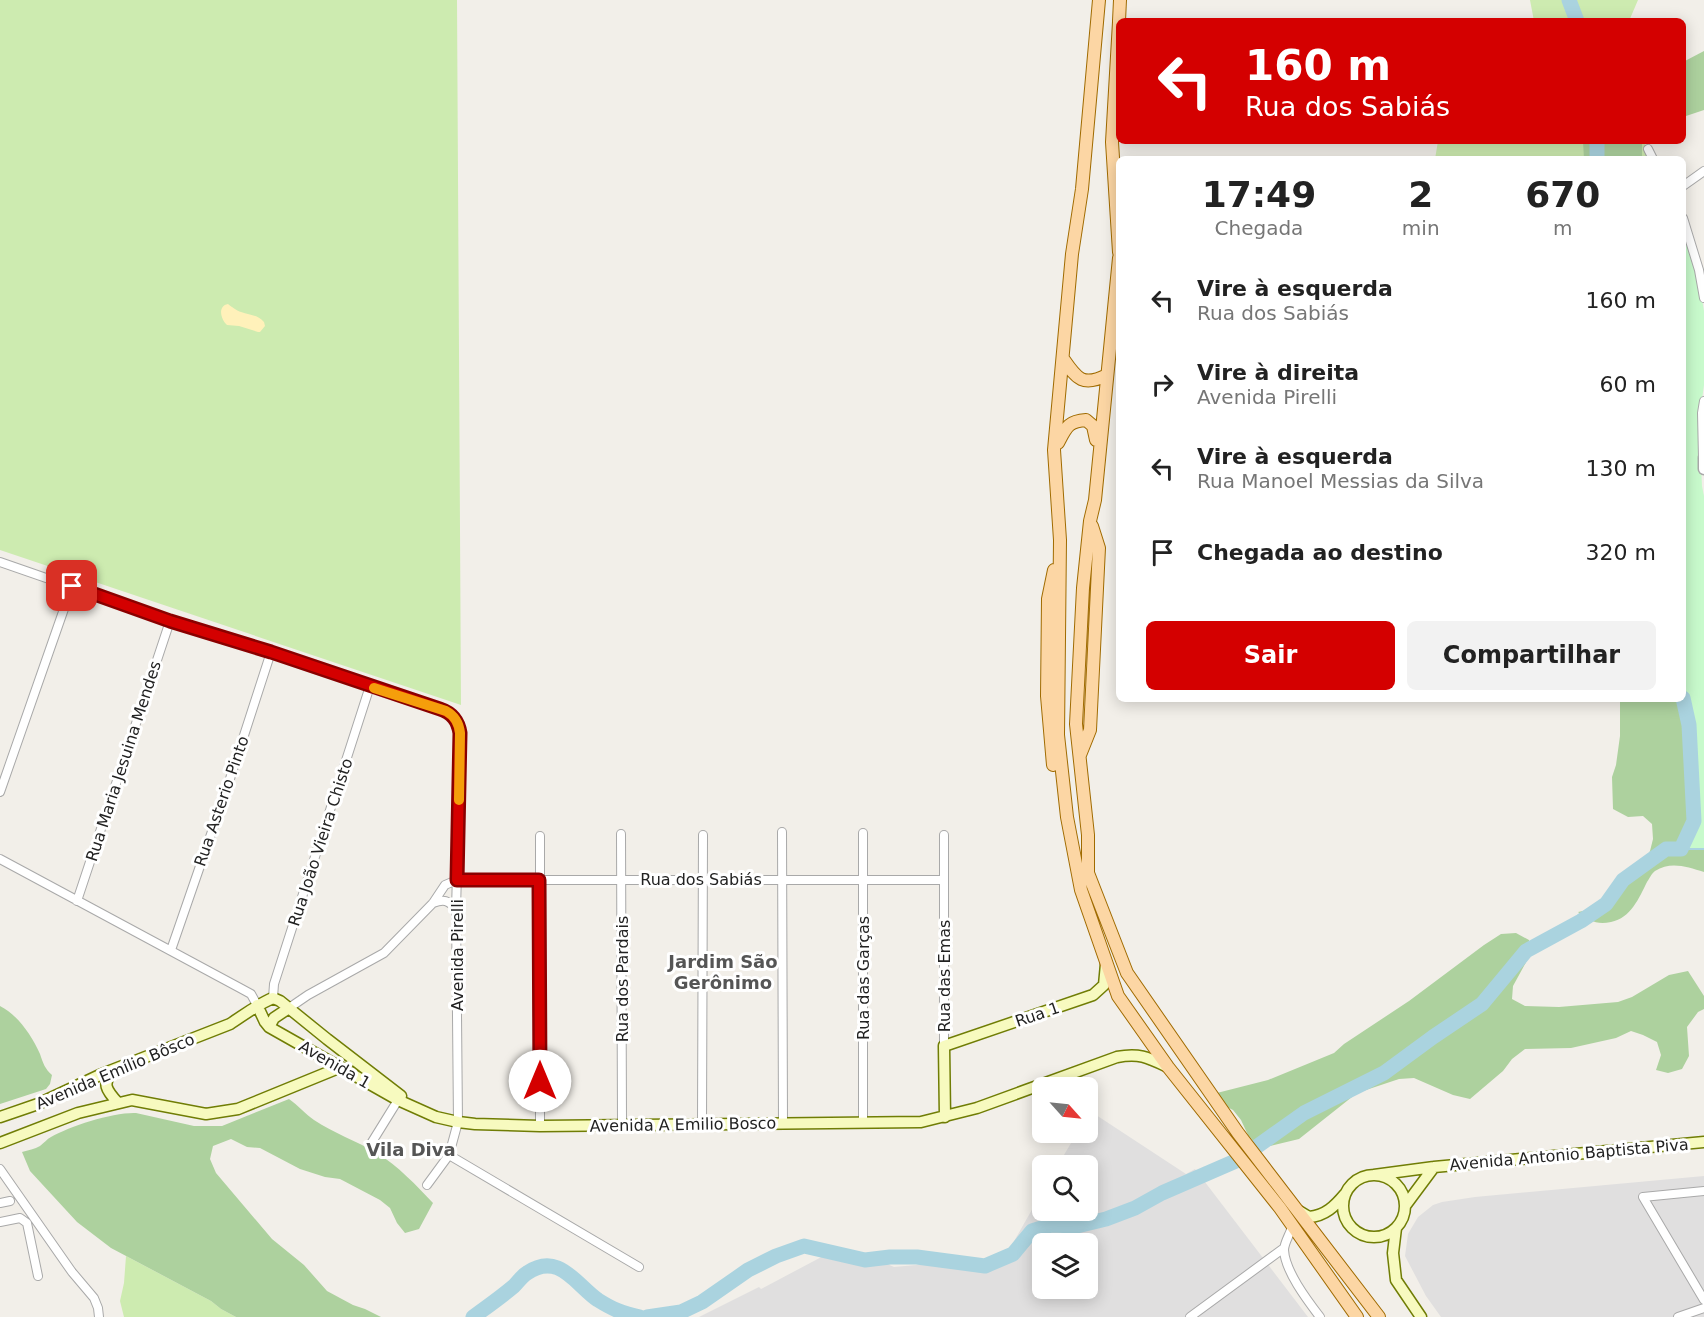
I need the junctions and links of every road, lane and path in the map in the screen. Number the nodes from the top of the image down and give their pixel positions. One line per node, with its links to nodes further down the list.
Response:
1 (1099, 0): 13 (main road)
2 (1120, 0): 3 (main road)
3 (1119, 18)
4 (1116, 73): 9 (main road)
5 (1648, 150): 6 (street)
6 (1651, 156)
7 (1704, 171): 8 (street)
8 (1686, 184)
9 (1116, 205)
10 (1686, 228): 12 (street)
11 (1116, 287): 14 (main road)
12 (1704, 298)
13 (1064, 360): 14 (main road); 17 (main road)
14 (1107, 375): 16 (main road)
15 (1704, 401): 18 (street)
16 (1099, 447): 17 (main road); 76 (main road)
17 (1054, 450): 43 (main road)
18 (1704, 462)
19 (0, 562): 20 (street)
20 (72, 586): 21 (street); 24 (street)
21 (170, 621): 22 (street); 39 (street, Rua Maria Jesuina Mendes)
22 (271, 652): 23 (street); 42 (street, Rua Asterio Pinto)
23 (370, 686): 35 (street, Avenida Pirelli); 44 (street, Rua João Vieira Chisto)
24 (0, 792)
25 (782, 832): 33 (street)
26 (863, 833): 34 (street, Rua das Garças)
27 (621, 834): 32 (street, Rua dos Pardais)
28 (703, 835): 37 (street)
29 (540, 836): 36 (street)
30 (944, 836): 38 (street, Rua das Emas)
31 (0, 859): 39 (street)
32 (621, 879): 36 (street, Rua dos Sabiás); 37 (street, Rua dos Sabiás); 61 (street, Rua dos Pardais)
33 (783, 879): 34 (street, Rua dos Sabiás); 37 (street, Rua dos Sabiás); 59 (street)
34 (863, 879): 38 (street, Rua dos Sabiás); 60 (street, Rua das Garças)
35 (457, 880): 36 (street, Rua dos Sabiás); 40 (street); 41 (street, Avenida Pirelli)
36 (539, 880): 62 (street)
37 (703, 880): 58 (street)
38 (944, 880): 48 (street, Rua das Emas)
39 (77, 901): 42 (street)
40 (433, 903): 41 (street); 46 (street)
41 (456, 909): 57 (street, Avenida Pirelli)
42 (171, 950): 45 (street)
43 (1106, 962): 48 (main road, Rua 1); 49 (main road)
44 (273, 999): 45 (main road, Avenida Emílio Bôsco); 46 (main road)
45 (257, 1005): 47 (main road); 51 (main road, Avenida Emílio Bôsco)
46 (289, 1008): 47 (main road); 54 (main road)
47 (269, 1027): 50 (main road, Avenida 1)
48 (944, 1046): 55 (main road, Rua das Emas)
49 (1168, 1066): 55 (main road); 78 (main road)
50 (341, 1067): 52 (main road, Avenida 1); 53 (main road, Avenida Emílio Bôsco)
51 (117, 1068): 53 (main road); 56 (main road, Avenida Emílio Bôsco)
52 (398, 1100): 54 (main road, Avenida 1); 63 (street)
53 (118, 1103): 65 (main road, Avenida Emílio Bôsco)
54 (422, 1112): 57 (main road, Avenida A Emilio Bosco)
55 (945, 1116): 60 (main road, Avenida A Emilio Bosco)
56 (0, 1117)
57 (458, 1122): 62 (main road, Avenida A Emilio Bosco); 66 (street, Avenida Pirelli)
58 (702, 1123): 59 (main road, Avenida A Emilio Bosco); 61 (main road, Avenida A Emilio Bosco)
59 (783, 1123): 60 (main road, Avenida A Emilio Bosco)
60 (863, 1123)
61 (622, 1124): 62 (main road, Avenida A Emilio Bosco)
62 (540, 1126)
63 (372, 1142)
64 (1704, 1142): 67 (main road, Avenida Antonio Baptista Piva)
65 (0, 1143)
66 (449, 1155): 70 (street); 81 (street)
67 (1434, 1167): 69 (main road, Avenida Antonio Baptista Piva); 75 (main road, Avenida Antonio Baptista Piva)
68 (0, 1169): 85 (street)
69 (1374, 1175): 71 (main road, Avenida Antonio Baptista Piva); 75 (main road)
70 (427, 1185)
71 (1347, 1191): 76 (main road, Avenida Antonio Baptista Piva); 79 (main road)
72 (1704, 1191): 83 (street)
73 (9, 1201): 74 (street)
74 (0, 1203)
75 (1405, 1206): 79 (main road, Avenida Antonio Baptista Piva)
76 (1298, 1211): 89 (main road)
77 (0, 1222): 82 (street)
78 (1292, 1227): 80 (street); 88 (main road)
79 (1396, 1228): 90 (main road, Avenida Antonio Baptista Piva)
80 (1284, 1248): 86 (street); 87 (street)
81 (639, 1267)
82 (38, 1276)
83 (1704, 1300)
84 (1704, 1308): 91 (street)
85 (99, 1317)
86 (1190, 1317)
87 (1320, 1317)
88 (1357, 1317)
89 (1379, 1317)
90 (1421, 1317)
91 (1678, 1317)

